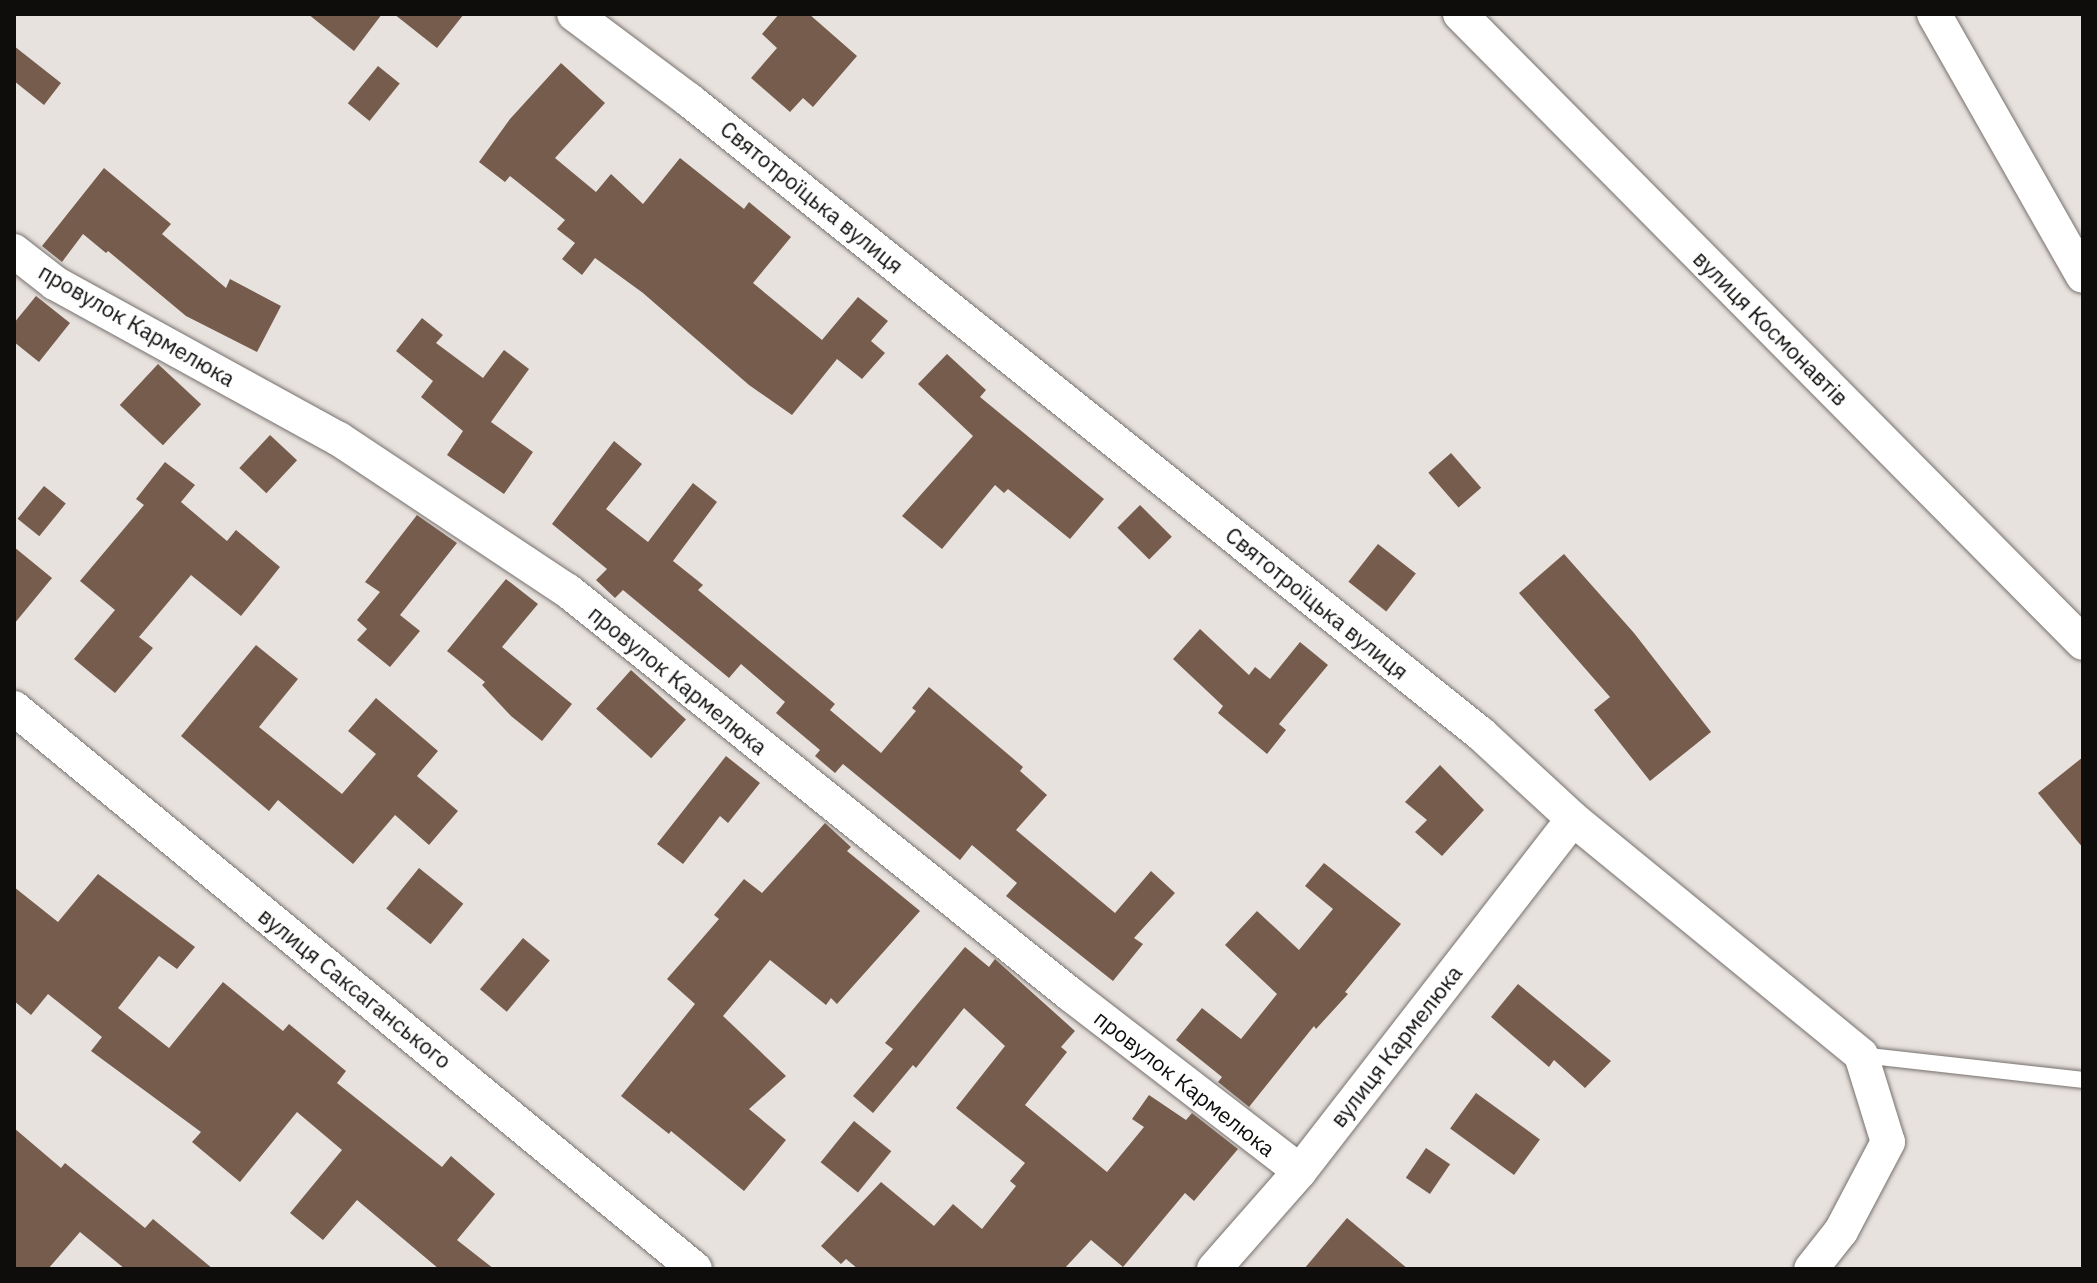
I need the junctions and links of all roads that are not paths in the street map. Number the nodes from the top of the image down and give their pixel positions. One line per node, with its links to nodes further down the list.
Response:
1 (574, 14): 8 (street, Святотроїцька вулиця)
2 (1460, 14): 6 (street, вулиця Космонавтів)
3 (1934, 14): 5 (street)
4 (14, 251): 11 (street, провулок Кармелюка)
5 (2083, 276)
6 (2083, 643)
7 (14, 708): 12 (street, вулиця Саксаганського)
8 (1573, 819): 9 (street, Святотроїцька вулиця); 11 (street, вулиця Кармелюка)
9 (1861, 1055): 10 (lane); 14 (street)
10 (2083, 1080)
11 (1300, 1171): 13 (street, вулиця Кармелюка)
12 (695, 1269)
13 (1214, 1269)
14 (1811, 1269)

